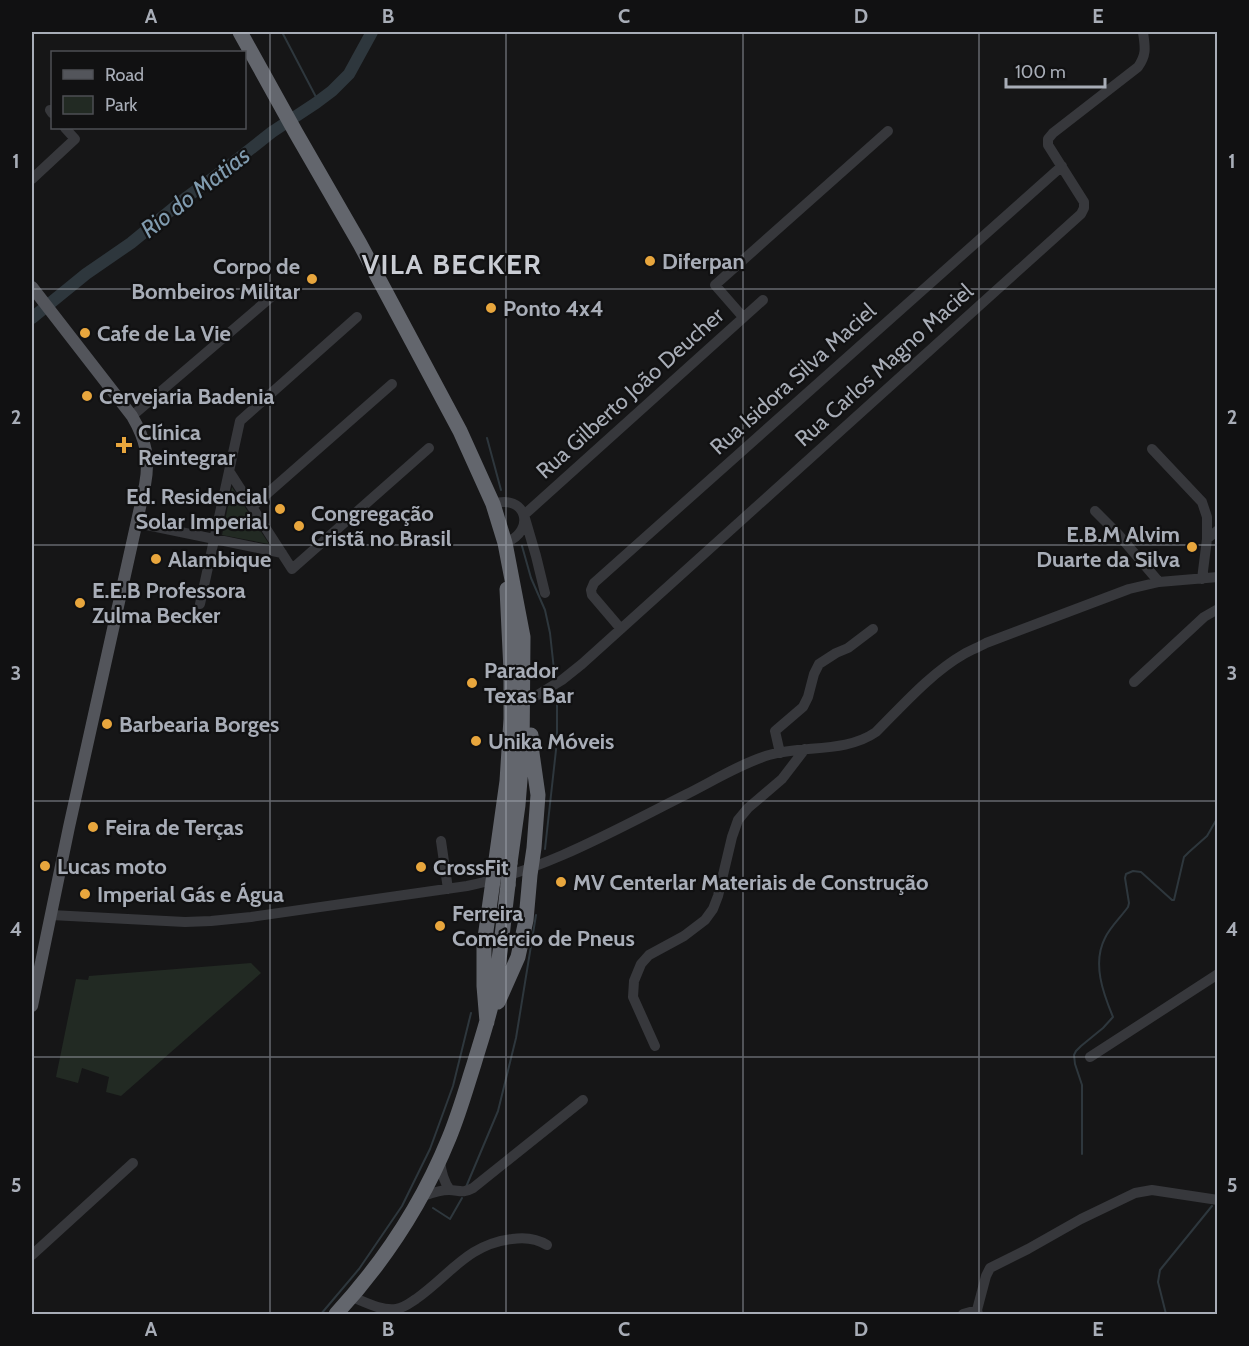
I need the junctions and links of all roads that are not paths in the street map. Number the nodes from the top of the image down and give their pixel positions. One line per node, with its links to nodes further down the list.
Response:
1 (240, 32): 17 (highway)
2 (1143, 32): 5 (street, Rua Carlos Magno Maciel)
3 (65, 129): 6 (street)
4 (888, 131): 11 (street)
5 (1062, 166): 33 (street, Rua Carlos Magno Maciel); 33 (street, Rua Isidora Silva Maciel)
6 (32, 179)
7 (32, 287): 13 (main road)
8 (277, 292): 13 (street)
9 (763, 300): 11 (street, Rua Gilberto João Deucher)
10 (357, 317): 16 (street)
11 (743, 317): 20 (street, Rua Gilberto João Deucher)
12 (392, 384): 18 (street)
13 (132, 416): 21 (main road)
14 (429, 448): 26 (street)
15 (1152, 449): 24 (street)
16 (229, 471): 18 (street); 23 (street)
17 (493, 504): 20 (street); 25 (highway)
18 (252, 507): 26 (street)
19 (1095, 511): 29 (street)
20 (524, 515): 25 (street); 30 (street)
21 (137, 523): 23 (street); 44 (main road)
22 (1218, 530): 24 (street)
23 (215, 539): 26 (street); 31 (street)
24 (1207, 539): 28 (street)
25 (506, 547): 35 (highway); 42 (highway)
26 (282, 553)
27 (1218, 578): 28 (street)
28 (1202, 579): 29 (street)
29 (1159, 582): 38 (street)
30 (545, 593)
31 (200, 604)
32 (1218, 609): 36 (street)
33 (621, 629): 37 (street, Rua Carlos Magno Maciel)
34 (873, 629): 39 (street)
35 (523, 637): 37 (highway); 42 (highway, bridge)
36 (1134, 682)
37 (531, 699): 41 (highway)
38 (805, 749): 39 (street); 47 (street)
39 (780, 753): 41 (street)
40 (441, 841): 43 (street)
41 (531, 867): 42 (street); 49 (highway)
42 (500, 883): 43 (street); 49 (highway)
43 (448, 889): 44 (street)
44 (51, 915): 46 (main road)
45 (1218, 974): 48 (street)
46 (32, 1006)
47 (655, 1046)
48 (1090, 1057)
49 (473, 1066): 51 (highway)
50 (583, 1100): 53 (street)
51 (440, 1160): 53 (street); 54 (highway)
52 (133, 1162): 57 (street)
53 (450, 1190): 54 (street)
54 (420, 1197): 58 (highway)
55 (1218, 1200): 59 (street)
56 (547, 1245): 58 (street)
57 (32, 1255)
58 (352, 1297): 60 (highway)
59 (977, 1312): 61 (street)
60 (336, 1314)
61 (963, 1314)

